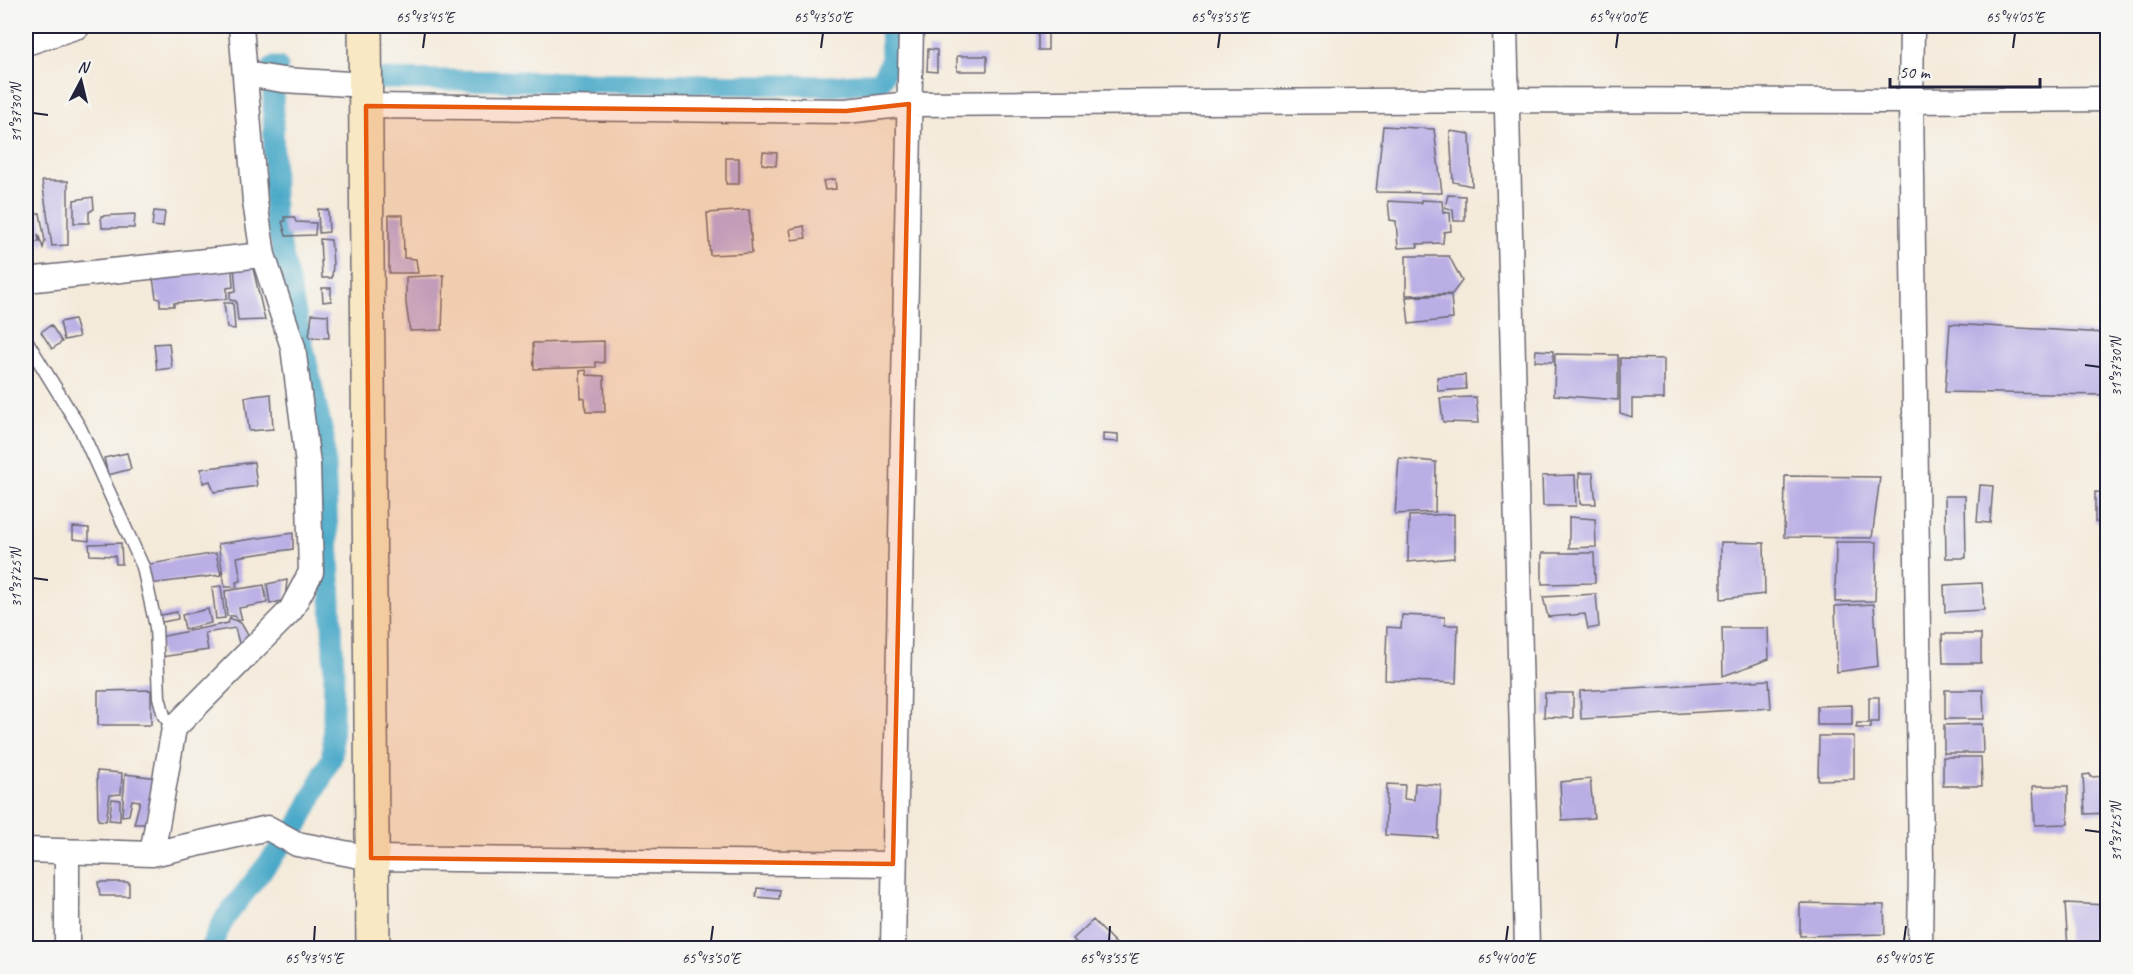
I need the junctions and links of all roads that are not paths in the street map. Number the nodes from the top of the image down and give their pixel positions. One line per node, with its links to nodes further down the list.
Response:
1 (78, 26): 7 (street)
2 (241, 26): 8 (street)
3 (365, 26): 9 (street)
4 (911, 26): 13 (street)
5 (1505, 26): 10 (street)
6 (1912, 26): 12 (street)
7 (26, 43)
8 (263, 77): 9 (street); 14 (street)
9 (366, 95): 13 (street); 21 (street)
10 (1508, 99): 12 (street); 13 (street); 26 (street)
11 (2108, 99): 12 (street)
12 (1911, 101): 27 (street)
13 (909, 104): 22 (street)
14 (264, 255): 15 (street); 17 (street)
15 (26, 280)
16 (26, 340): 17 (lane)
17 (174, 728): 20 (street)
18 (26, 849): 19 (street)
19 (67, 851): 20 (street); 23 (street)
20 (152, 854): 21 (street)
21 (372, 858): 22 (street); 24 (street)
22 (893, 864): 25 (street)
23 (67, 948)
24 (373, 948)
25 (893, 948)
26 (1527, 948)
27 (1920, 948)

